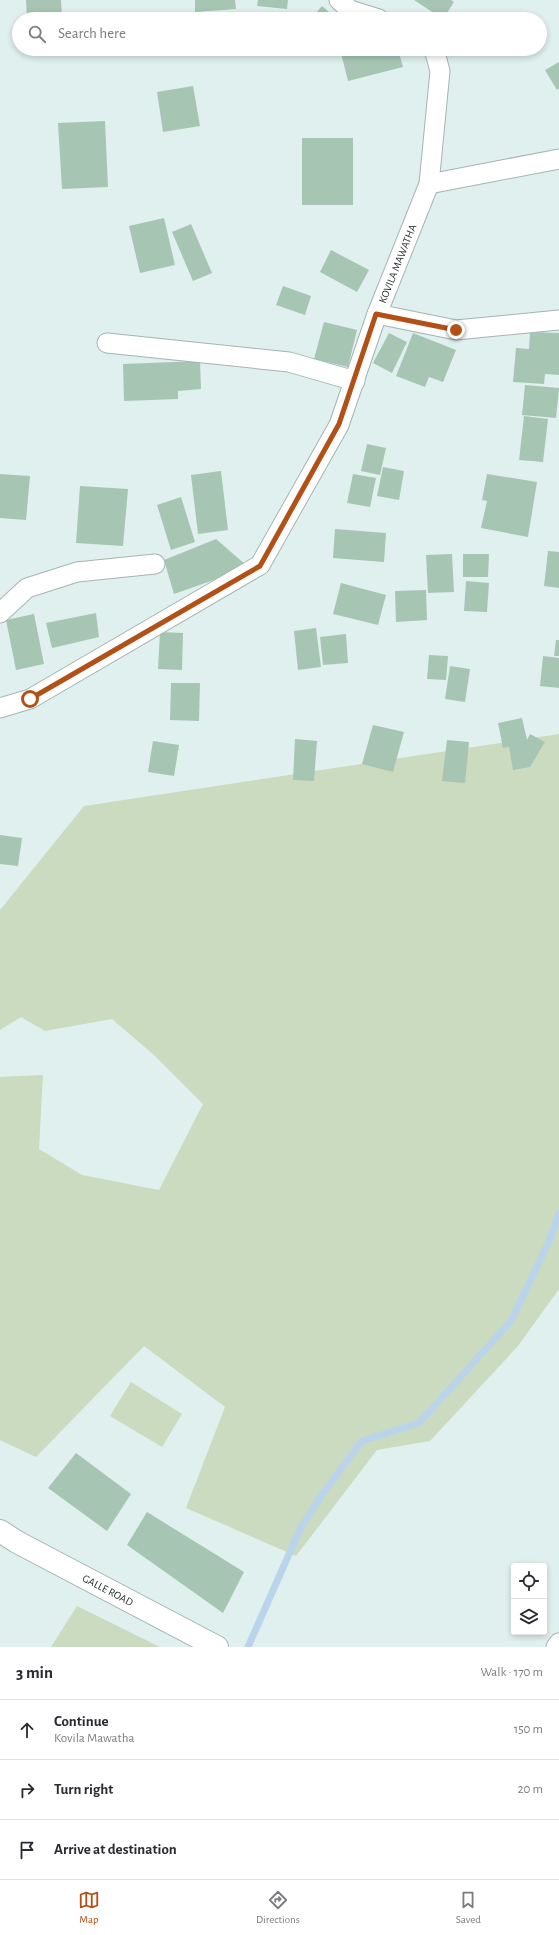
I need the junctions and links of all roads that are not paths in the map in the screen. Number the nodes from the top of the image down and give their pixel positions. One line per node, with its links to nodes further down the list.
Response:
1 (339, 0): 2 (street)
2 (356, 12)
3 (436, 56): 5 (street, KOVILA MAWATHA)
4 (559, 159): 5 (street)
5 (429, 184): 6 (street, KOVILA MAWATHA)
6 (376, 314): 7 (street); 9 (street, KOVILA MAWATHA)
7 (559, 320)
8 (107, 343): 9 (street)
9 (355, 381): 12 (street, KOVILA MAWATHA)
10 (155, 564): 11 (street)
11 (0, 612)
12 (0, 708)
13 (0, 1531): 15 (highway, GALLE ROAD)
14 (559, 1643): 16 (street)
15 (217, 1647)
16 (556, 1647)

